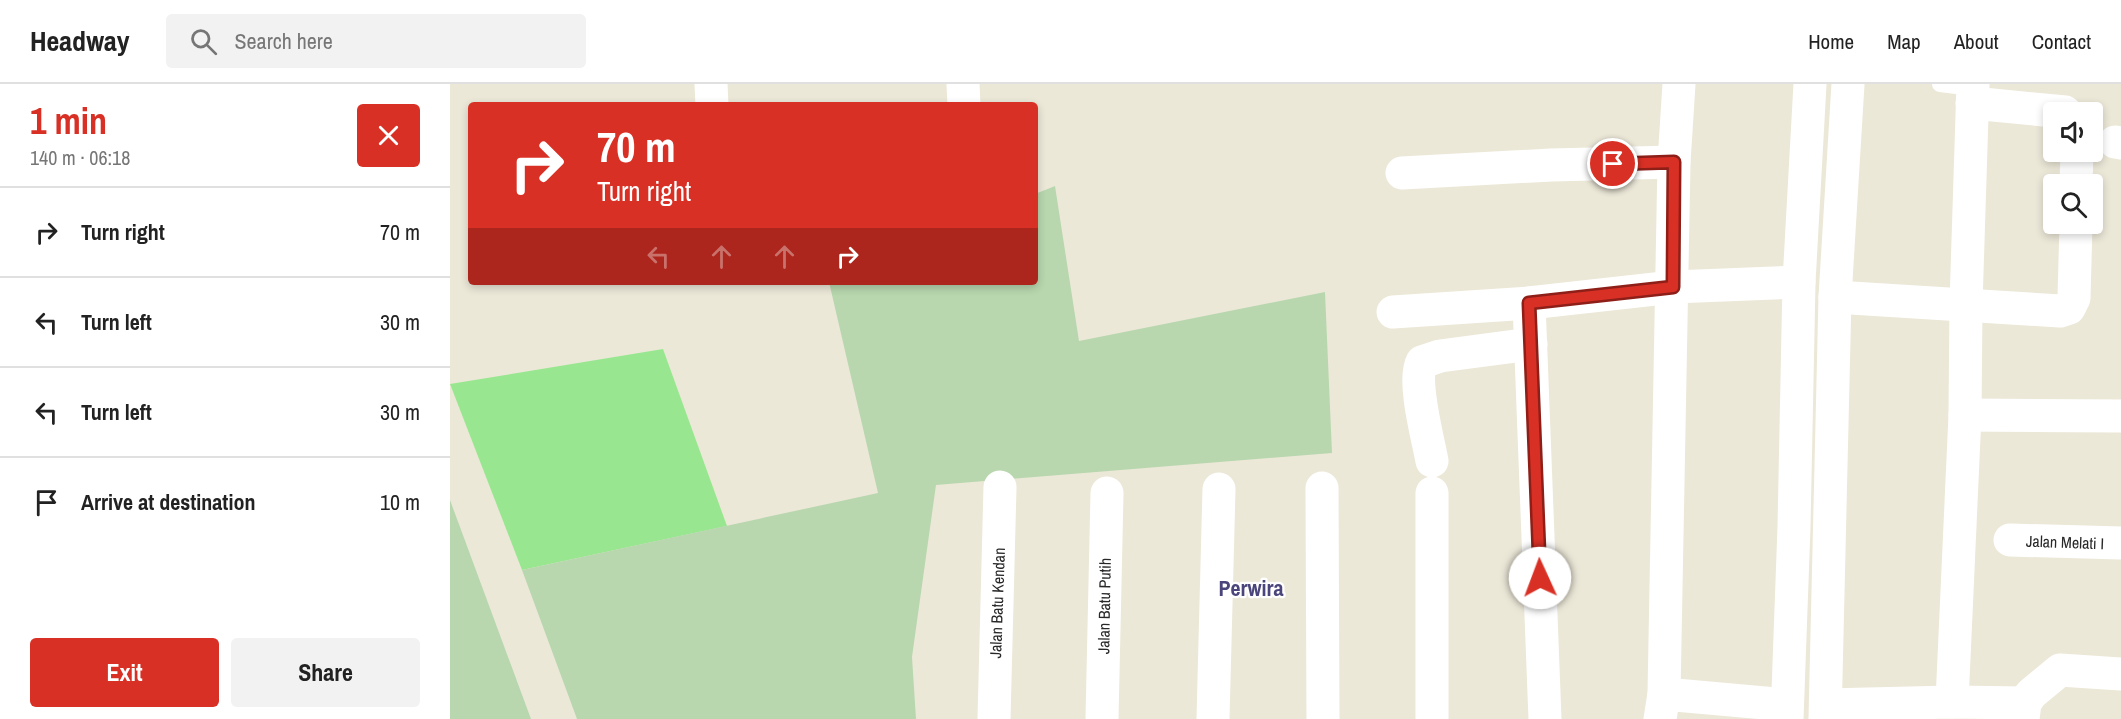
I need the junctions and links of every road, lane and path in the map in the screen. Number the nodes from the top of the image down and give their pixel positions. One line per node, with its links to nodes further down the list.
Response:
1 (711, 84): 8 (street)
2 (963, 84): 9 (street)
3 (1679, 84): 11 (street)
4 (1810, 84): 14 (street)
5 (1848, 84): 16 (street)
6 (1940, 84): 7 (lane)
7 (1973, 92): 10 (street); 18 (street)
8 (712, 102)
9 (964, 102)
10 (2043, 107)
11 (1674, 162): 12 (street); 15 (street)
12 (1402, 172)
13 (2076, 234): 18 (street)
14 (1799, 282): 15 (street); 27 (street)
15 (1673, 287): 17 (street); 33 (street)
16 (1835, 297): 18 (street); 28 (street)
17 (1529, 303): 19 (street); 20 (street)
18 (1966, 304): 21 (street)
19 (1393, 312)
20 (1531, 344): 41 (street); 42 (street)
21 (1965, 414): 22 (street); 32 (street)
22 (2121, 416)
23 (1000, 487): 37 (street, Jalan Batu Kendan)
24 (1322, 488): 40 (street)
25 (1219, 489): 39 (street)
26 (1107, 493): 38 (street, Jalan Batu Putih)
27 (1794, 527): 28 (street); 35 (street)
28 (1831, 528): 36 (street)
29 (2010, 540): 30 (street, Jalan Melati I)
30 (2121, 543)
31 (2121, 674): 34 (street)
32 (1952, 702): 34 (street); 36 (street)
33 (1662, 706): 35 (street)
34 (2024, 711)
35 (1787, 712)
36 (1826, 712)
37 (994, 719)
38 (1102, 719)
39 (1213, 719)
40 (1323, 719)
41 (1432, 719)
42 (1545, 719)

